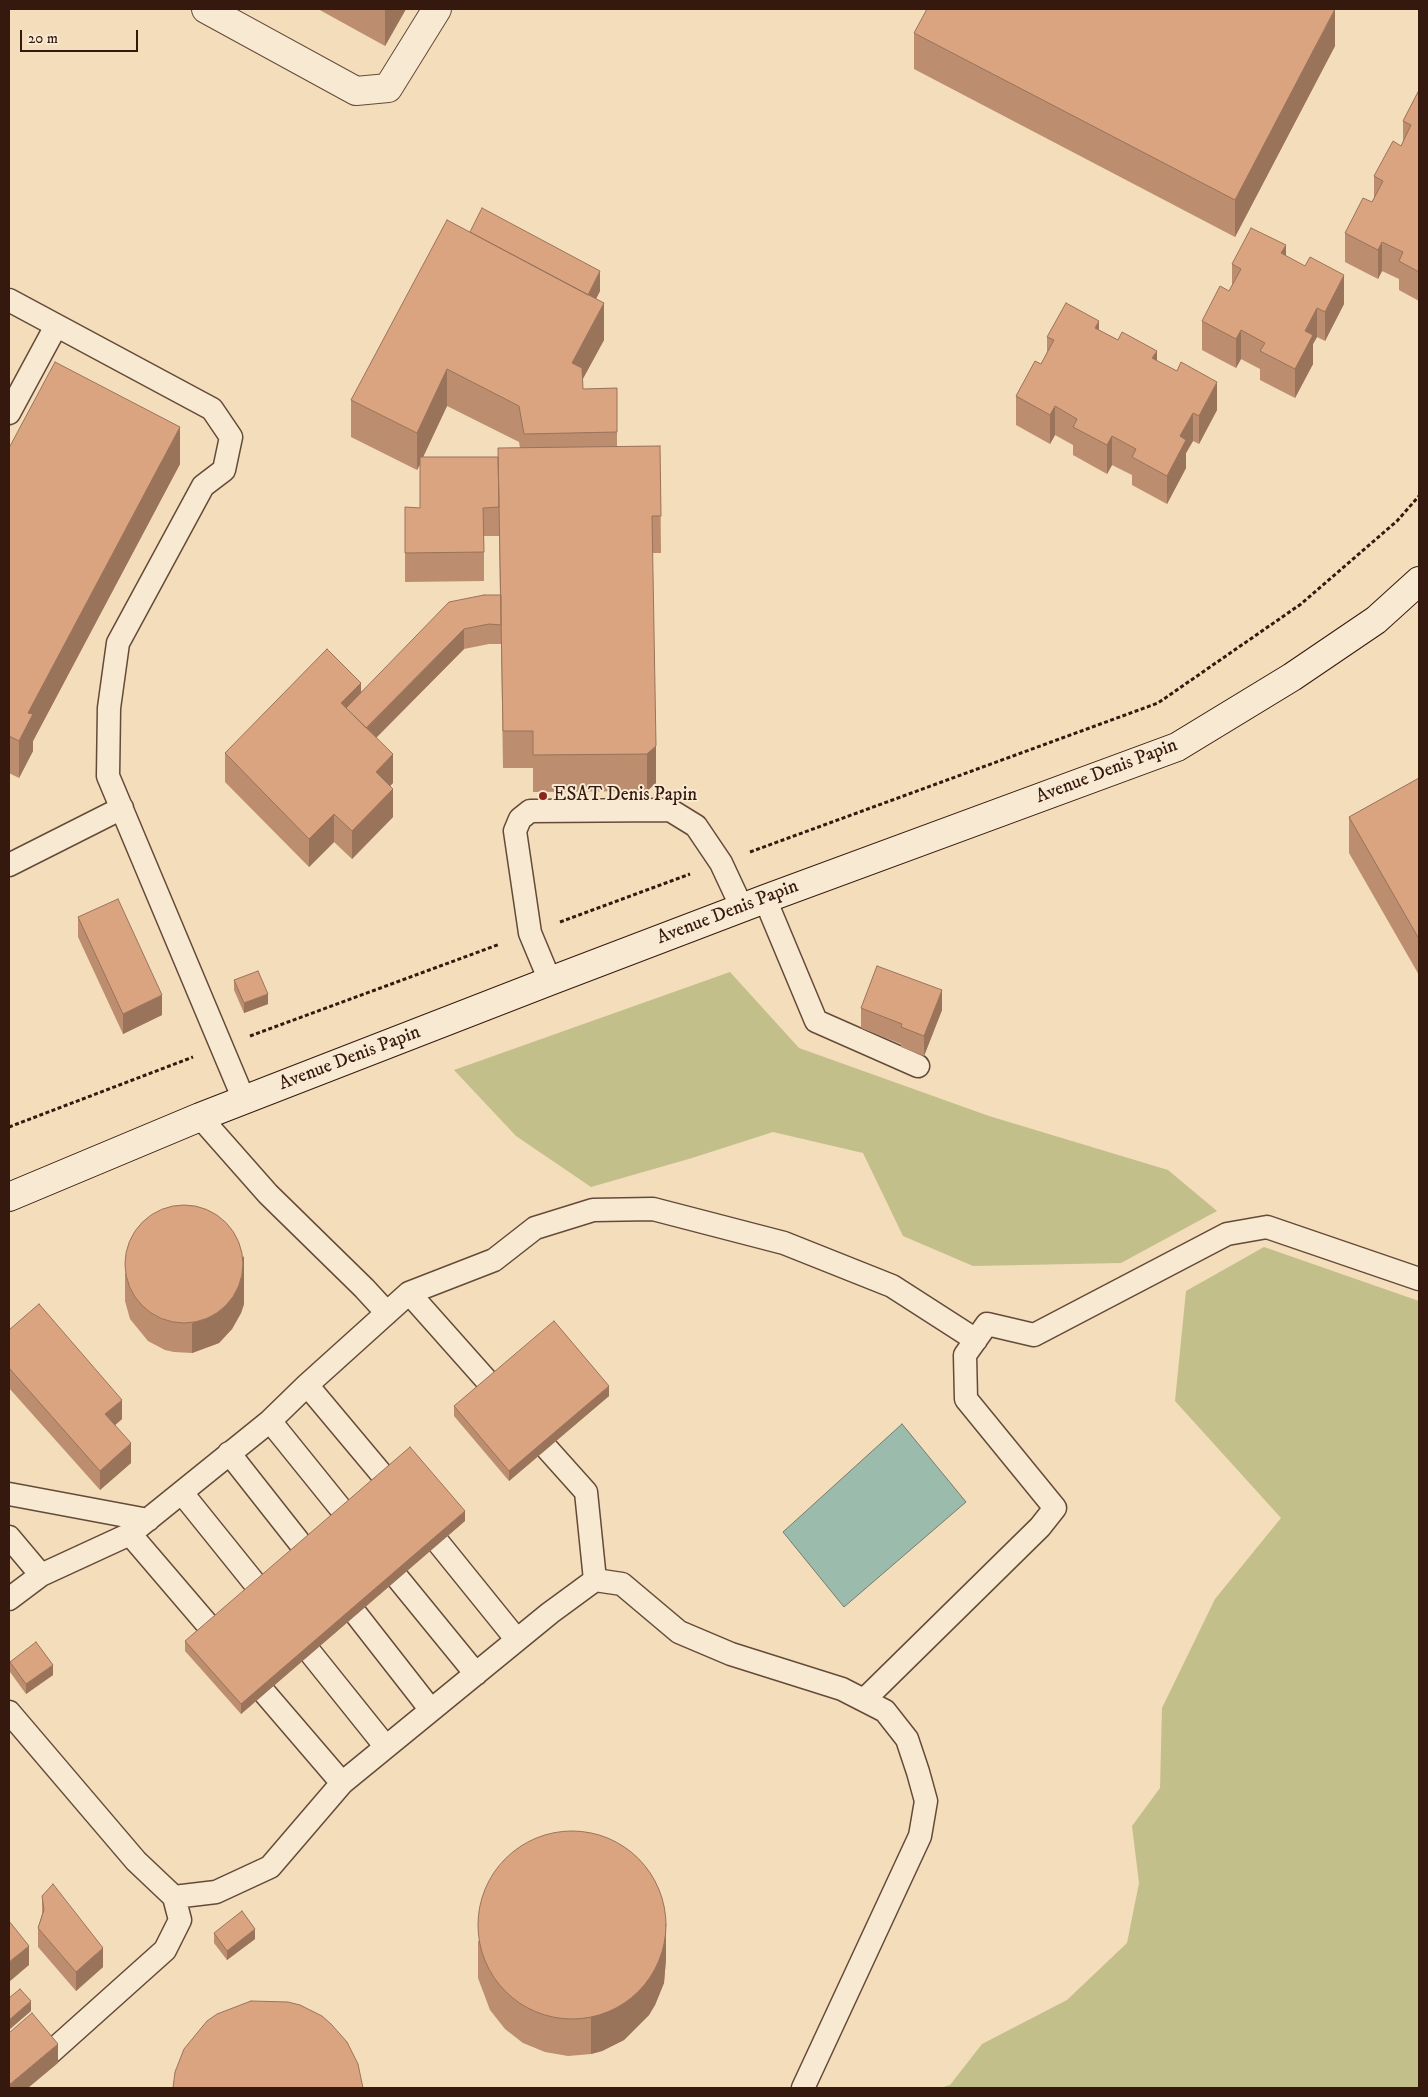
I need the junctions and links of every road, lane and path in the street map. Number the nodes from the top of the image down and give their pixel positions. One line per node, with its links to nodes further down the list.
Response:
1 (206, 9): 2 (main road)
2 (437, 9)
3 (9, 300): 4 (lane)
4 (56, 326): 5 (lane); 7 (lane)
5 (9, 413)
6 (1419, 581): 9 (main road, Avenue Denis Papin)
7 (122, 808): 8 (lane); 12 (lane)
8 (9, 865)
9 (754, 903): 10 (main road, Avenue Denis Papin); 10 (lane); 11 (lane)
10 (550, 981): 12 (main road, Avenue Denis Papin)
11 (918, 1066)
12 (244, 1100): 13 (main road, Avenue Denis Papin)
13 (200, 1117): 14 (main road, Avenue Denis Papin); 17 (lane)
14 (9, 1197)
15 (1419, 1279): 18 (lane)
16 (409, 1293): 17 (lane); 18 (lane); 28 (lane)
17 (387, 1313): 19 (lane)
18 (976, 1340): 32 (lane)
19 (307, 1385): 20 (lane); 30 (lane)
20 (270, 1421): 21 (lane); 31 (lane)
21 (230, 1453): 22 (lane); 33 (lane)
22 (182, 1493): 24 (lane); 35 (lane)
23 (9, 1494): 24 (lane)
24 (148, 1520): 25 (lane)
25 (130, 1534): 27 (lane); 36 (lane)
26 (9, 1537): 27 (lane)
27 (41, 1575): 29 (lane)
28 (595, 1580): 30 (lane); 32 (lane)
29 (9, 1599)
30 (517, 1640): 31 (lane)
31 (476, 1674): 33 (lane)
32 (864, 1700): 39 (lane)
33 (432, 1710): 35 (lane)
34 (9, 1712): 37 (lane)
35 (386, 1747): 36 (lane)
36 (342, 1783): 37 (lane)
37 (174, 1897): 38 (lane)
38 (50, 2052)
39 (803, 2088)

